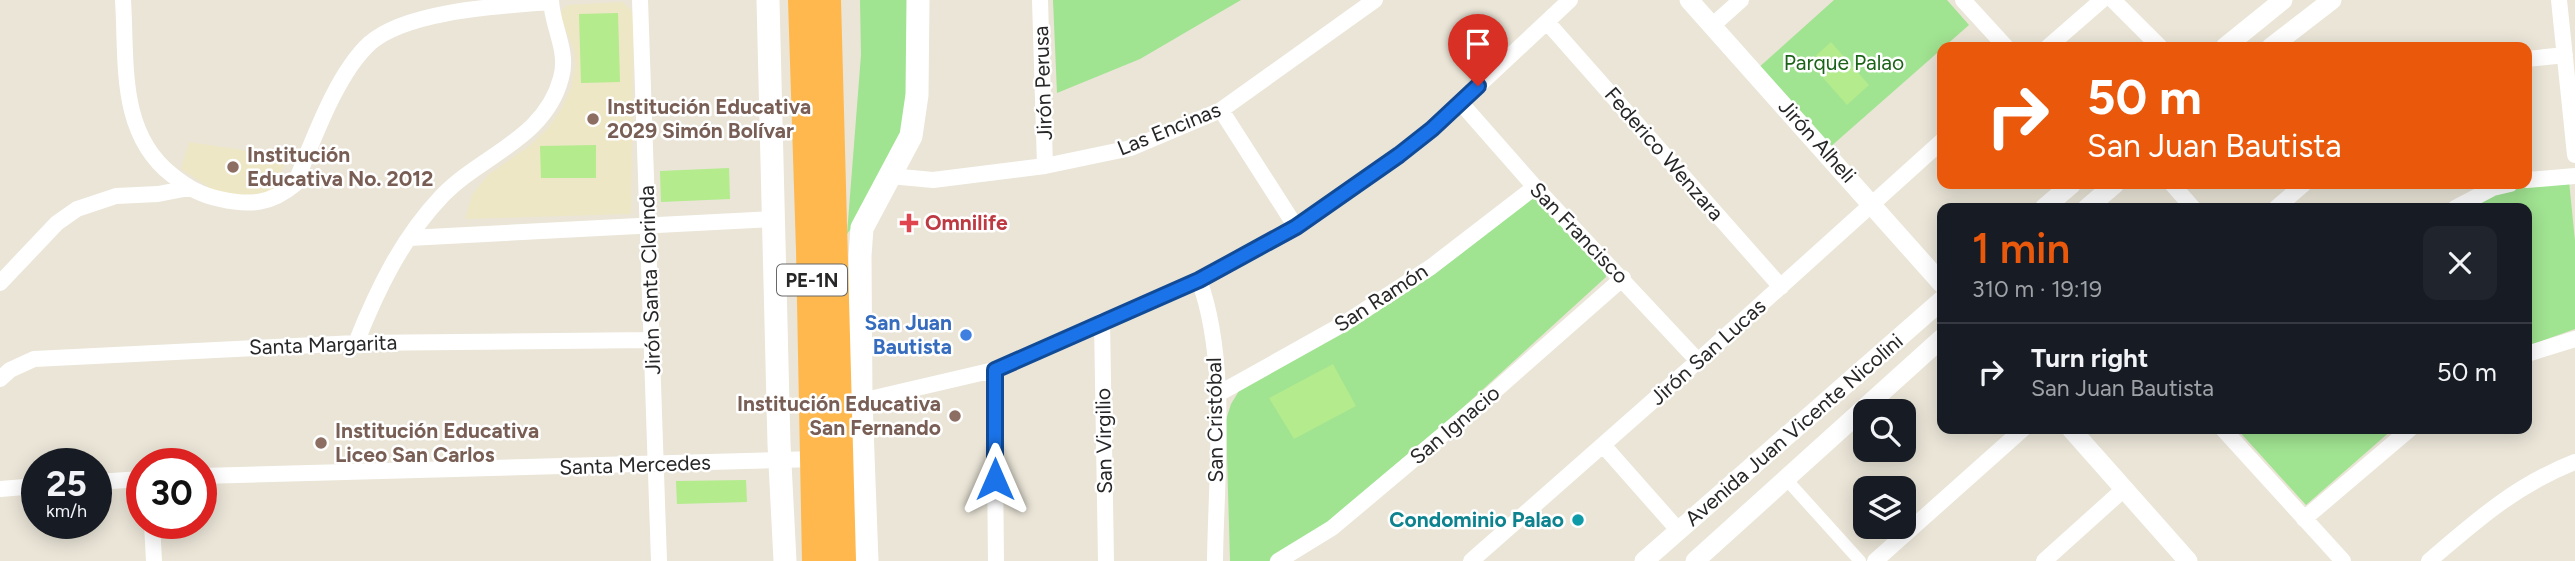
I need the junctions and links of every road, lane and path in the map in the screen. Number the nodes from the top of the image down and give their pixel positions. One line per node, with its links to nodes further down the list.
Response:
1 (123, 0): 37 (street)
2 (640, 0): 50 (street, Jirón Santa Clorinda)
3 (768, 0): 49 (main road)
4 (803, 0): 75 (highway, PE-1N)
5 (827, 0): 91 (highway, PE-1N)
6 (918, 0): 33 (main road)
7 (1040, 0): 32 (street, Jirón Perusa)
8 (1375, 0): 29 (street, Las Encinas)
9 (1570, 0): 19 (street)
10 (1689, 0): 20 (street, Jirón Alheli)
11 (1741, 0): 20 (street)
12 (1963, 0): 21 (street)
13 (2102, 0): 22 (street)
14 (2113, 0): 23 (street)
15 (2283, 0): 24 (street)
16 (2332, 0): 25 (street)
17 (2559, 0): 26 (street)
18 (551, 1): 37 (street); 52 (street)
19 (1547, 22): 28 (street); 57 (street, Federico Wenzara)
20 (1713, 25): 43 (street, Jirón Alheli)
21 (2002, 42)
22 (2054, 42)
23 (2155, 42)
24 (2231, 42)
25 (2277, 42)
26 (2565, 55): 27 (street); 31 (street)
27 (2532, 58)
28 (1461, 103): 36 (street, San Francisco); 51 (street)
29 (1221, 110): 32 (street, Las Encinas); 51 (street)
30 (1937, 145): 43 (street, Jirón San Lucas)
31 (2575, 155)
32 (1045, 166): 33 (street, Las Encinas)
33 (890, 176): 69 (main road)
34 (2575, 176): 35 (street)
35 (2532, 180)
36 (1535, 187): 53 (street, San Francisco); 68 (street, San Ramón)
37 (189, 188): 56 (street)
38 (2066, 189): 44 (street)
39 (2109, 189): 45 (street)
40 (2176, 189): 46 (street)
41 (2298, 189): 47 (street)
42 (2491, 189): 48 (street)
43 (1872, 203): 54 (street, Jirón Alheli); 57 (street, Jirón San Lucas)
44 (2050, 203)
45 (2093, 203)
46 (2189, 203)
47 (2282, 203)
48 (2464, 203)
49 (774, 219): 50 (street); 76 (main road)
50 (648, 227): 52 (street); 61 (street, Jirón Santa Clorinda)
51 (1296, 227): 55 (street)
52 (409, 238): 63 (street)
53 (1623, 278): 65 (street, San Francisco); 96 (street, San Ignacio)
54 (1937, 278)
55 (1199, 280): 59 (street); 68 (street, San Cristóbal)
56 (0, 284)
57 (1781, 287): 65 (street, Jirón San Lucas)
58 (1937, 304): 85 (street, Avenida Juan Vicente Nicolini)
59 (1102, 321): 66 (street); 94 (street, San Virgilio)
60 (2575, 339): 64 (street)
61 (652, 340): 63 (street, Santa Margarita); 78 (street, Jirón Santa Clorinda)
62 (1937, 342): 80 (street, Avenida Juan Vicente Nicolini)
63 (356, 343): 67 (street, Santa Margarita)
64 (2532, 353)
65 (1698, 361): 74 (street, Jirón San Lucas)
66 (995, 370): 69 (street); 93 (street)
67 (0, 379)
68 (1217, 394): 95 (street, San Cristóbal)
69 (861, 401): 92 (main road)
70 (2017, 434): 101 (street)
71 (2075, 434): 83 (street)
72 (2228, 434): 84 (street)
73 (2404, 434): 84 (street)
74 (1603, 445): 85 (street); 97 (street, Jirón San Lucas)
75 (816, 458): 76 (street, Santa Mercedes); 90 (highway, PE-1N)
76 (781, 460): 78 (street, Santa Mercedes); 89 (main road)
77 (2575, 462): 105 (street)
78 (656, 464): 79 (street, Santa Mercedes); 88 (street, Jirón Santa Clorinda)
79 (217, 476)
80 (1785, 478): 99 (street, Avenida Juan Vicente Nicolini); 100 (street)
81 (21, 487): 82 (street)
82 (0, 489)
83 (2124, 489): 102 (street); 103 (street)
84 (2304, 519): 104 (street)
85 (1679, 531): 98 (street, Avenida Juan Vicente Nicolini)
86 (153, 539): 87 (street)
87 (154, 561)
88 (659, 561)
89 (785, 561)
90 (817, 561)
91 (841, 561)
92 (867, 561)
93 (996, 561)
94 (1106, 561)
95 (1215, 561)
96 (1278, 561)
97 (1471, 561)
98 (1644, 561)
99 (1695, 561)
100 (1860, 561)
101 (1875, 561)
102 (2044, 561)
103 (2188, 561)
104 (2343, 561)
105 (2429, 561)

